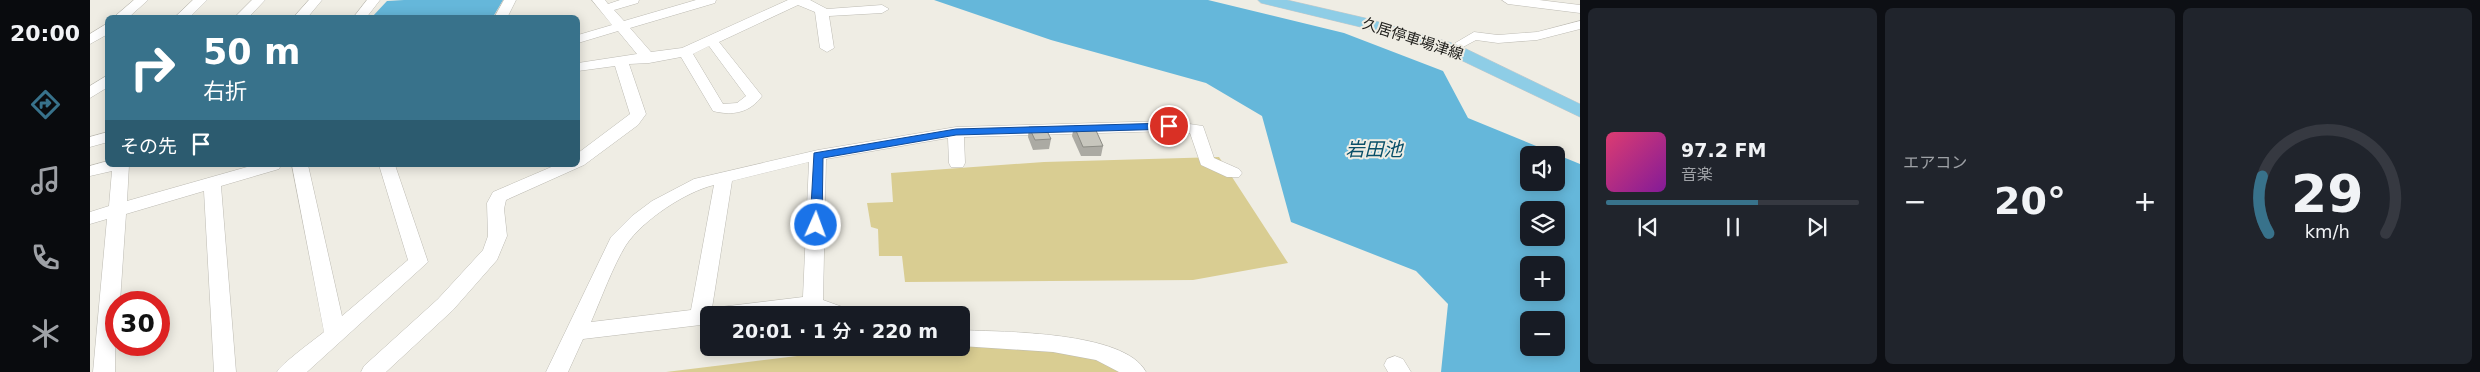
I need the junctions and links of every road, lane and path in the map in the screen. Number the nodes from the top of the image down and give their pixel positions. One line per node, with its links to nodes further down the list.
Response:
1 (142, 0): 16 (street)
2 (201, 0): 17 (street)
3 (259, 0): 18 (street)
4 (316, 0): 19 (street)
5 (374, 0): 20 (street)
6 (510, 0): 21 (street)
7 (633, 0): 12 (street)
8 (710, 0): 25 (street)
9 (798, 0): 15 (street); 29 (street)
10 (1508, 0): 14 (street)
11 (1276, 1): 31 (main road, 久居停車場津線)
12 (601, 4): 25 (street)
13 (882, 9): 15 (street)
14 (1580, 9)
15 (822, 13): 30 (street)
16 (124, 15)
17 (184, 15)
18 (243, 15)
19 (302, 15)
20 (362, 15)
21 (502, 15)
22 (1580, 26): 31 (street)
23 (90, 27): 24 (street)
24 (105, 27)
25 (621, 27): 27 (street); 33 (street)
26 (105, 29): 28 (street)
27 (580, 38)
28 (90, 40)
29 (711, 40): 32 (street); 32 (street)
30 (827, 48)
31 (1452, 49): 38 (main road, 久居停車場津線)
32 (684, 52): 33 (street)
33 (649, 59): 34 (street)
34 (621, 62): 35 (street); 43 (street)
35 (580, 67)
36 (105, 80): 37 (street)
37 (90, 93)
38 (1580, 111)
39 (956, 132): 42 (street); 44 (street); 52 (street)
40 (105, 138): 41 (street)
41 (90, 142)
42 (818, 155): 53 (street); 57 (street)
43 (580, 160)
44 (958, 164)
45 (107, 167): 51 (street)
46 (121, 167): 55 (street)
47 (266, 167): 54 (street)
48 (300, 167): 63 (street)
49 (388, 167): 63 (street)
50 (566, 167): 68 (street)
51 (90, 172)
52 (1233, 173)
53 (724, 176): 58 (street); 62 (street)
54 (212, 182): 55 (street); 66 (street)
55 (117, 210): 56 (street); 65 (street)
56 (90, 218)
57 (813, 304): 59 (street); 60 (street)
58 (709, 306)
59 (796, 306)
60 (818, 306)
61 (700, 317): 62 (street)
62 (576, 332): 69 (street)
63 (335, 334): 67 (street)
64 (970, 338): 70 (street)
65 (104, 372)
66 (225, 372)
67 (288, 372)
68 (372, 372)
69 (557, 372)
70 (1135, 372)

